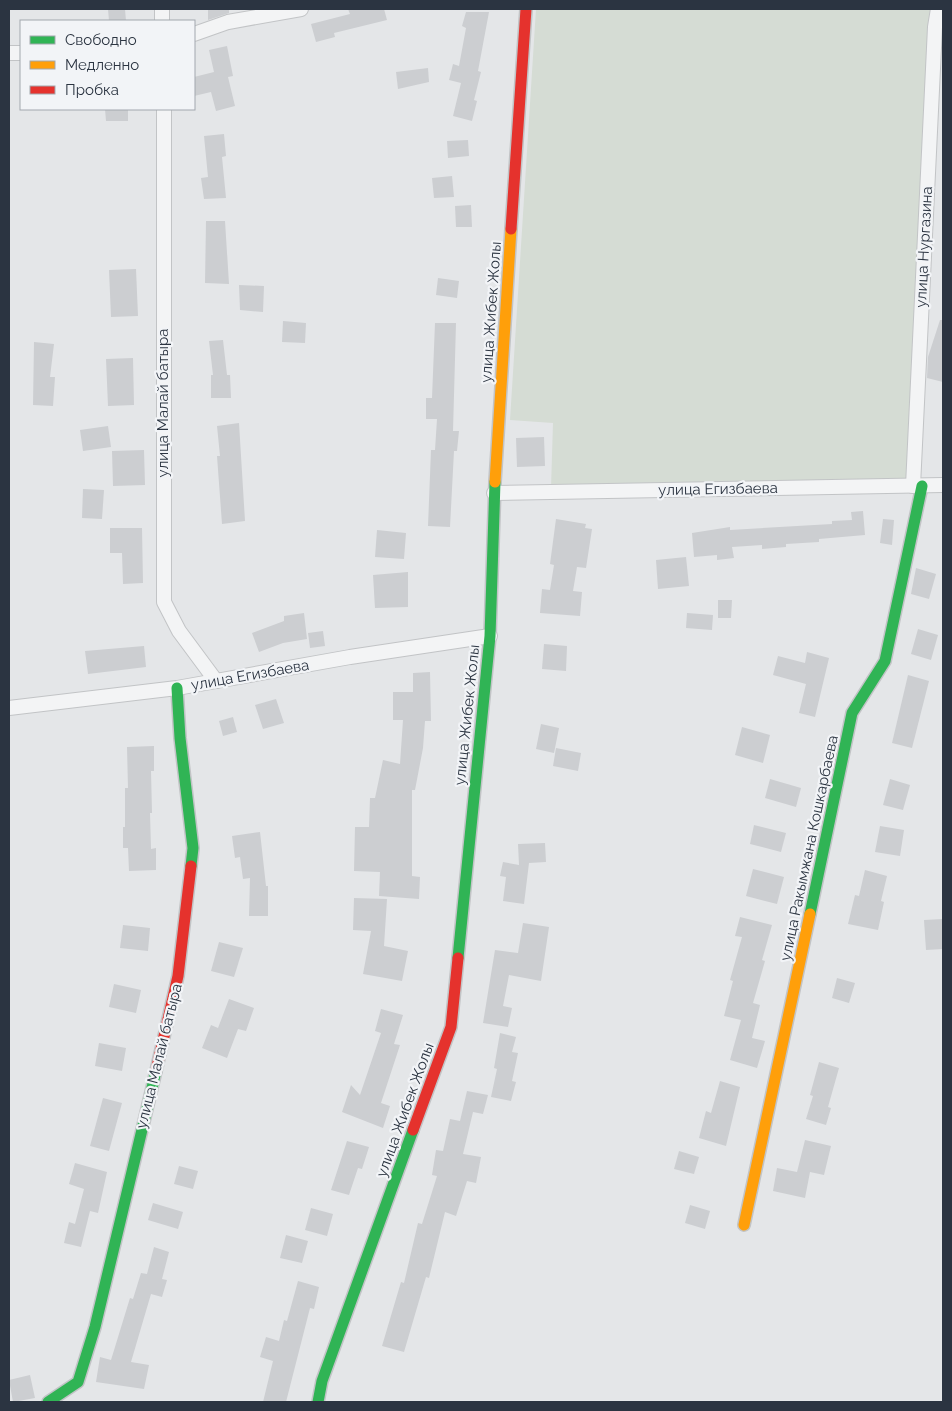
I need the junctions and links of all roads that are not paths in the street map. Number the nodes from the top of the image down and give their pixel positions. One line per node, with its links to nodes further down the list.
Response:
1 (300, 9): 4 (street)
2 (526, 9): 8 (street, улица Жибек Жолы)
3 (938, 9): 7 (street, улица Нургазина)
4 (195, 34)
5 (164, 110): 10 (street, улица Малай батыра)
6 (941, 484): 7 (street, улица Егизбаева)
7 (918, 486): 8 (street, улица Егизбаева); 13 (street, улица Ракымжана Кошкарбаева)
8 (494, 493): 9 (street, улица Жибек Жолы)
9 (490, 636): 10 (street, улица Егизбаева); 15 (street, улица Жибек Жолы)
10 (216, 681): 11 (street, улица Егизбаева)
11 (177, 688): 12 (street, улица Егизбаева); 14 (street, улица Малай батыра)
12 (9, 708)
13 (744, 1225)
14 (48, 1402)
15 (318, 1402)

